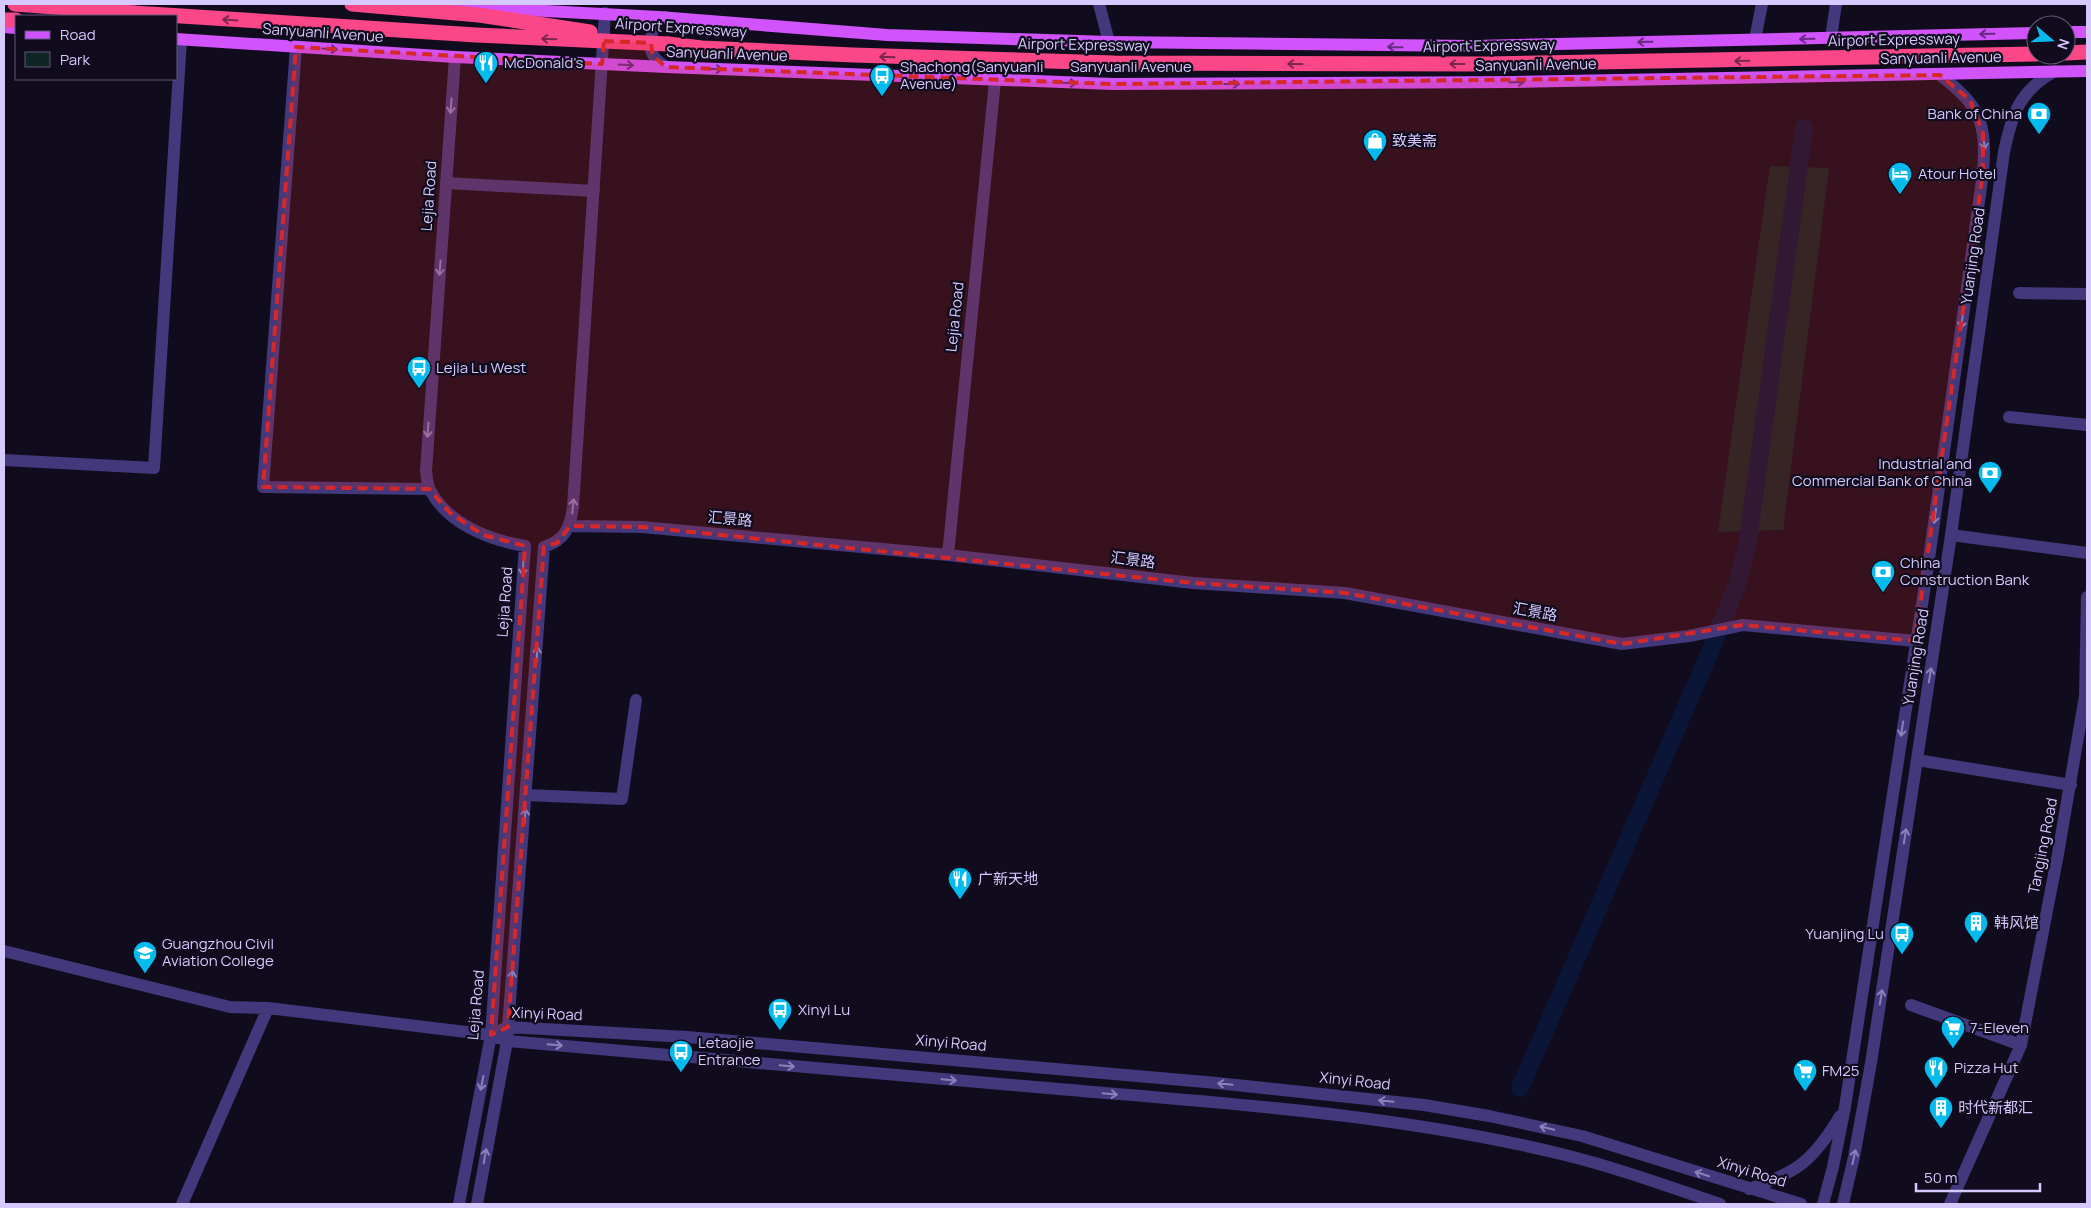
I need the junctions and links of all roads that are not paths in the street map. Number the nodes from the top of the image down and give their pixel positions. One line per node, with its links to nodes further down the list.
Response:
1 (15, 4): 8 (highway)
2 (352, 4): 18 (highway, bridge)
3 (382, 4): 7 (main road, Sanyuanli Avenue)
4 (1099, 4): 17 (street)
5 (1762, 4): 16 (street)
6 (1836, 4): 14 (street)
7 (605, 13): 12 (main road, Sanyuanli Avenue); 22 (street)
8 (134, 14): 9 (highway); 10 (highway, Airport Expressway, one-way to 8, bridge)
9 (109, 15)
10 (150, 15)
11 (178, 17): 18 (highway, Airport Expressway, one-way to 11, bridge)
12 (666, 18): 17 (main road, Sanyuanli Avenue); 23 (street)
13 (2026, 33): 14 (main road, Sanyuanli Avenue, one-way to 14)
14 (1831, 38): 16 (main road, Sanyuanli Avenue, one-way to 16)
15 (178, 40): 19 (main road, Sanyuanli Avenue)
16 (1755, 40): 17 (main road, Sanyuanli Avenue, one-way to 17)
17 (1109, 42)
18 (668, 44): 20 (highway, Airport Expressway, one-way to 18)
19 (296, 47): 21 (main road, Sanyuanli Avenue, one-way to 21); 36 (street)
20 (2026, 54)
21 (454, 57): 22 (main road, Sanyuanli Avenue); 29 (street, Lejia Road, one-way to 29)
22 (602, 64): 23 (main road, Sanyuanli Avenue, one-way to 23); 30 (street)
23 (666, 68): 28 (main road, Sanyuanli Avenue, one-way to 28)
24 (2087, 71): 25 (main road, Sanyuanli Avenue)
25 (2055, 72): 26 (main road, Sanyuanli Avenue); 38 (street, Yuanjing Road)
26 (1940, 75): 28 (main road, Sanyuanli Avenue, one-way to 26); 44 (street, Yuanjing Road, one-way to 44)
27 (176, 80): 35 (street)
28 (995, 81): 42 (street, Lejia Road)
29 (446, 183): 30 (street); 36 (street, Lejia Road, one-way to 36)
30 (594, 191): 37 (street, one-way to 30)
31 (2019, 292): 32 (street)
32 (2087, 294)
33 (2009, 417): 34 (street)
34 (2087, 424)
35 (4, 460)
36 (429, 489): 39 (street)
37 (570, 526): 40 (street); 42 (street, 汇景路)
38 (1951, 535): 41 (street); 46 (street, Yuanjing Road, one-way to 38)
39 (525, 546): 40 (street); 53 (street, Lejia Road, one-way to 53)
40 (544, 547): 48 (street, one-way to 40)
41 (2087, 553)
42 (948, 555): 44 (street, 汇景路)
43 (2087, 597): 47 (street, Tangjing Road)
44 (1915, 641): 56 (street, Yuanjing Road, one-way to 56)
45 (636, 700): 48 (street)
46 (1917, 760): 47 (street); 64 (street, Yuanjing Road, one-way to 46)
47 (2071, 785): 55 (street, Tangjing Road)
48 (526, 795): 52 (street, one-way to 48)
49 (4, 951): 51 (street)
50 (1911, 1005): 55 (street)
51 (268, 1008): 53 (street); 58 (street)
52 (508, 1027): 53 (street, Xinyi Road); 54 (street); 57 (street, Xinyi Road, one-way to 52)
53 (491, 1035): 54 (street, Xinyi Road); 59 (street, Lejia Road, one-way to 59)
54 (506, 1041): 60 (street, one-way to 54); 61 (street, Xinyi Road, one-way to 61)
55 (2021, 1045): 65 (street, Tangjing Road)
56 (1845, 1107): 57 (street); 63 (street, Yuanjing Road)
57 (1749, 1189): 62 (street, Xinyi Road)
58 (182, 1204)
59 (459, 1204)
60 (477, 1204)
61 (1720, 1204)
62 (1802, 1204)
63 (1823, 1204)
64 (1843, 1204)
65 (1950, 1204)

